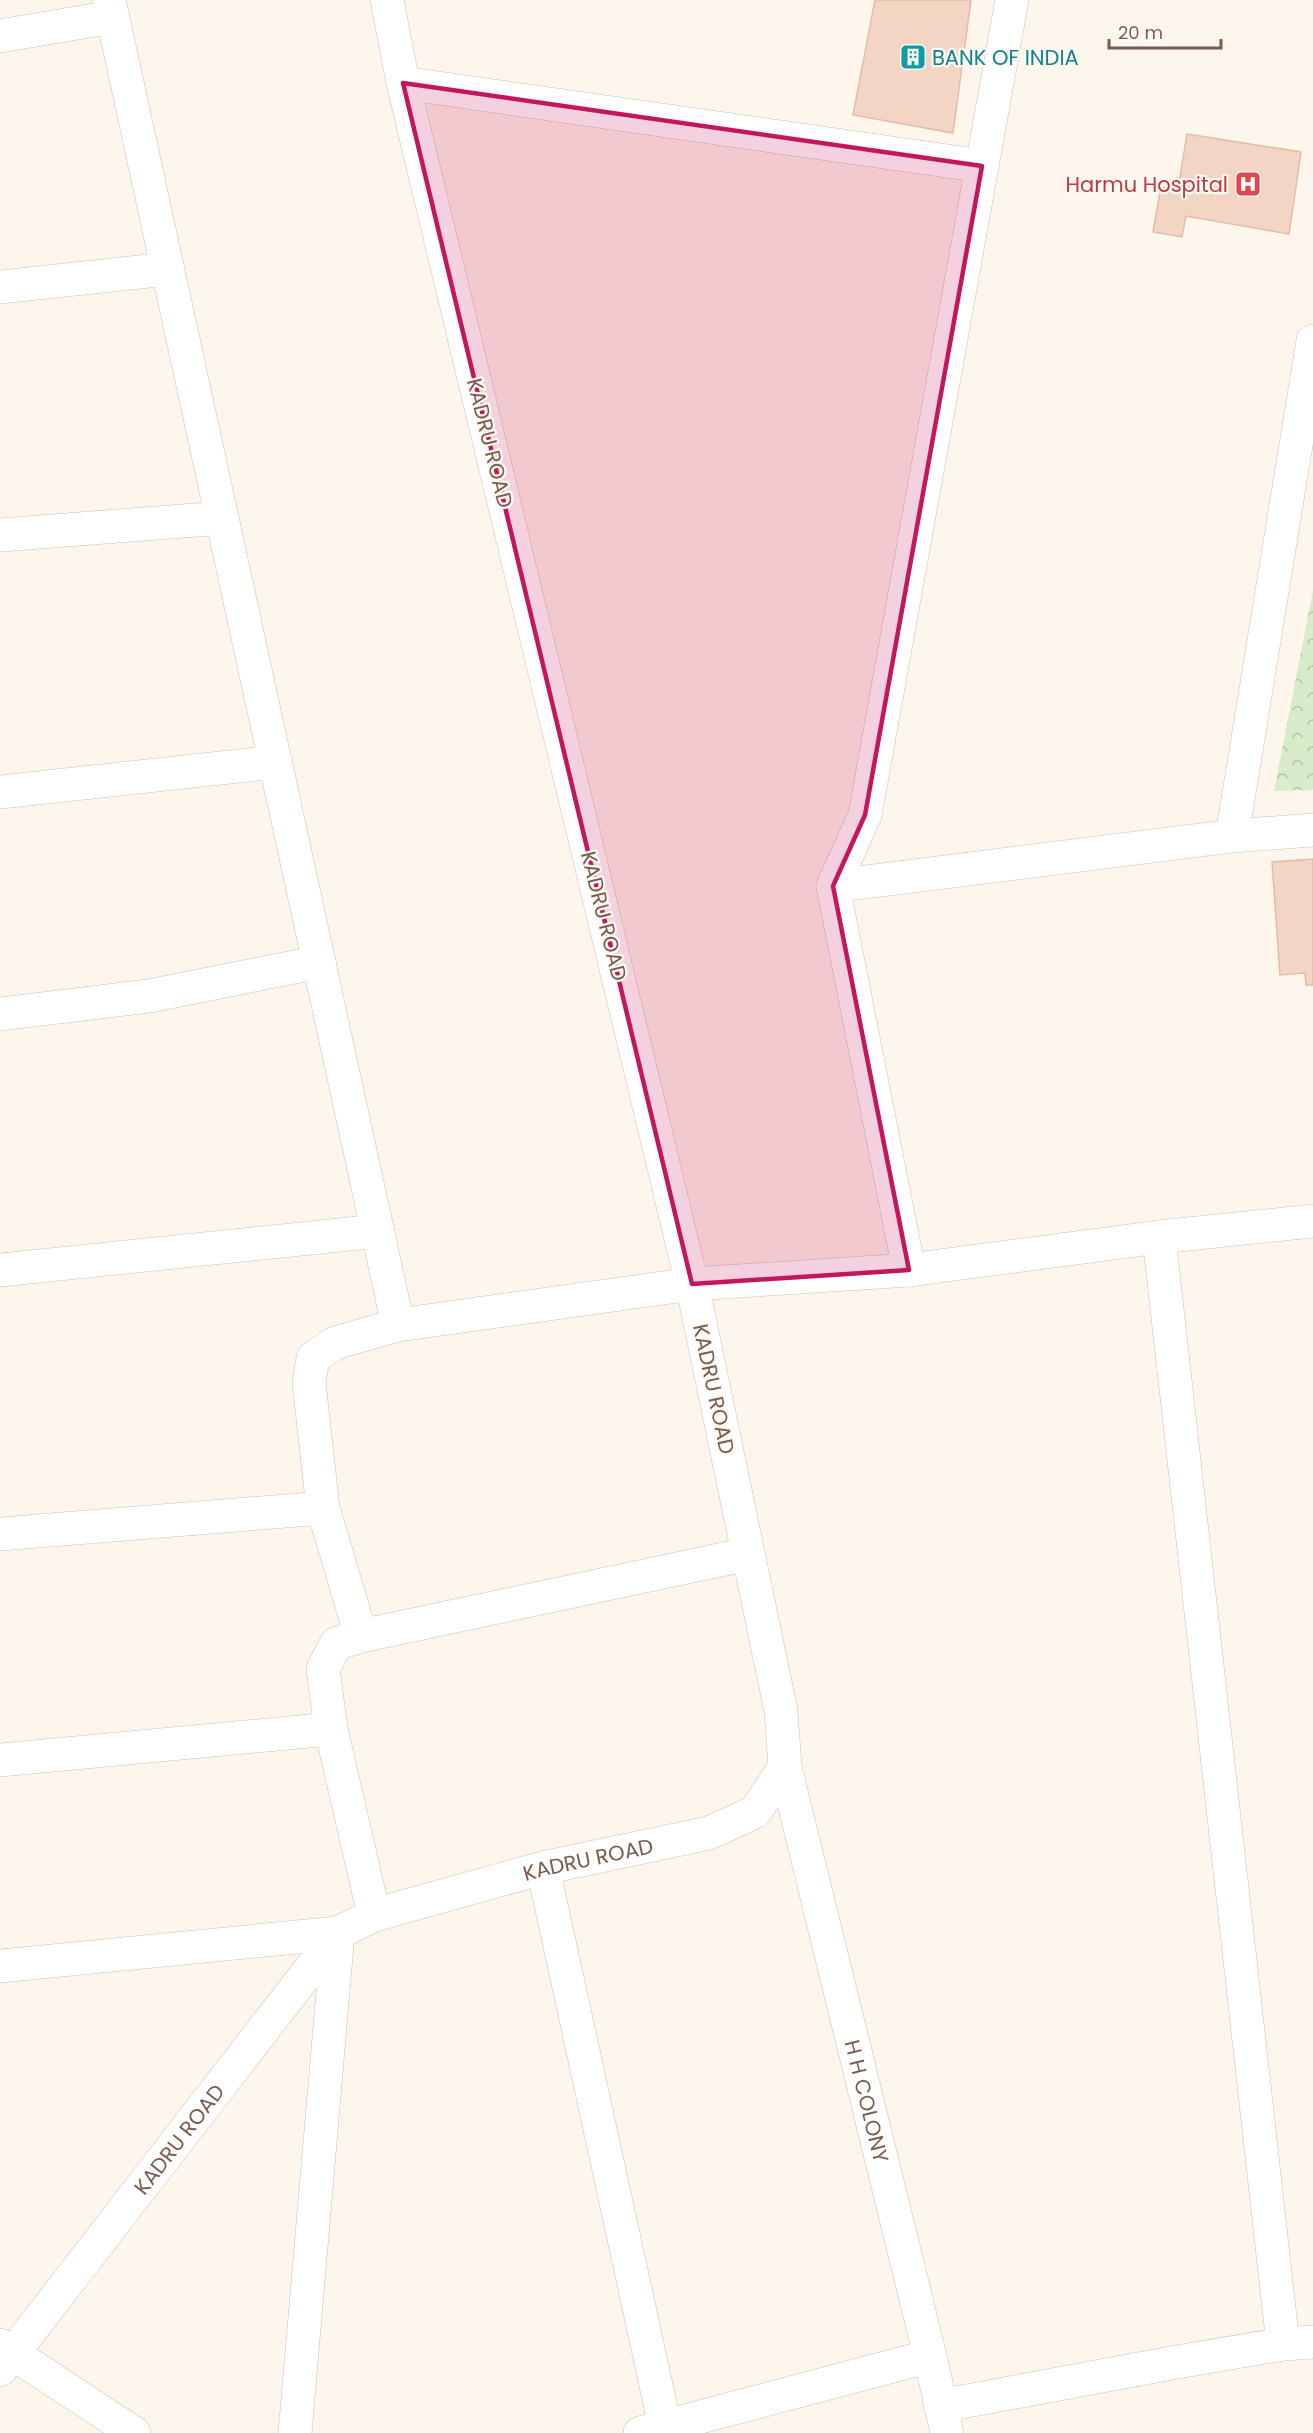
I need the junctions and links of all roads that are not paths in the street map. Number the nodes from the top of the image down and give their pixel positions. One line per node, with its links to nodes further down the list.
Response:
1 (387, 0): 5 (street, KADRU ROAD)
2 (1012, 0): 6 (street)
3 (111, 8): 4 (street); 7 (street)
4 (0, 36)
5 (403, 83): 6 (street); 24 (street, KADRU ROAD)
6 (982, 166): 16 (street)
7 (167, 268): 8 (street); 10 (street)
8 (0, 287)
9 (1313, 341): 15 (street)
10 (222, 518): 11 (street); 12 (street)
11 (0, 535)
12 (276, 762): 13 (street); 17 (street)
13 (0, 792)
14 (1313, 830): 15 (street)
15 (1232, 836): 16 (street)
16 (833, 886): 23 (street)
17 (319, 962): 18 (street); 20 (street)
18 (0, 1014)
19 (1313, 1222): 21 (street)
20 (378, 1231): 22 (street); 25 (street)
21 (1159, 1237): 23 (street); 37 (street)
22 (0, 1270)
23 (909, 1270): 24 (street)
24 (692, 1284): 25 (street); 28 (street, KADRU ROAD)
25 (399, 1325): 26 (street)
26 (323, 1508): 27 (street); 29 (street)
27 (0, 1534)
28 (748, 1554): 29 (street); 32 (street, KADRU ROAD)
29 (361, 1636): 30 (street)
30 (331, 1729): 31 (street); 34 (street)
31 (0, 1760)
32 (785, 1767): 33 (street, KADRU ROAD); 38 (street, H H COLONY)
33 (543, 1868): 34 (street, KADRU ROAD); 41 (street)
34 (375, 1915): 35 (street, KADRU ROAD)
35 (338, 1933): 36 (street); 39 (street, KADRU ROAD); 43 (street)
36 (0, 1966)
37 (1298, 2343): 40 (street)
38 (930, 2356): 40 (street, H H COLONY); 41 (street)
39 (4, 2357): 42 (street)
40 (944, 2419)
41 (653, 2430)
42 (134, 2433)
43 (295, 2433)

